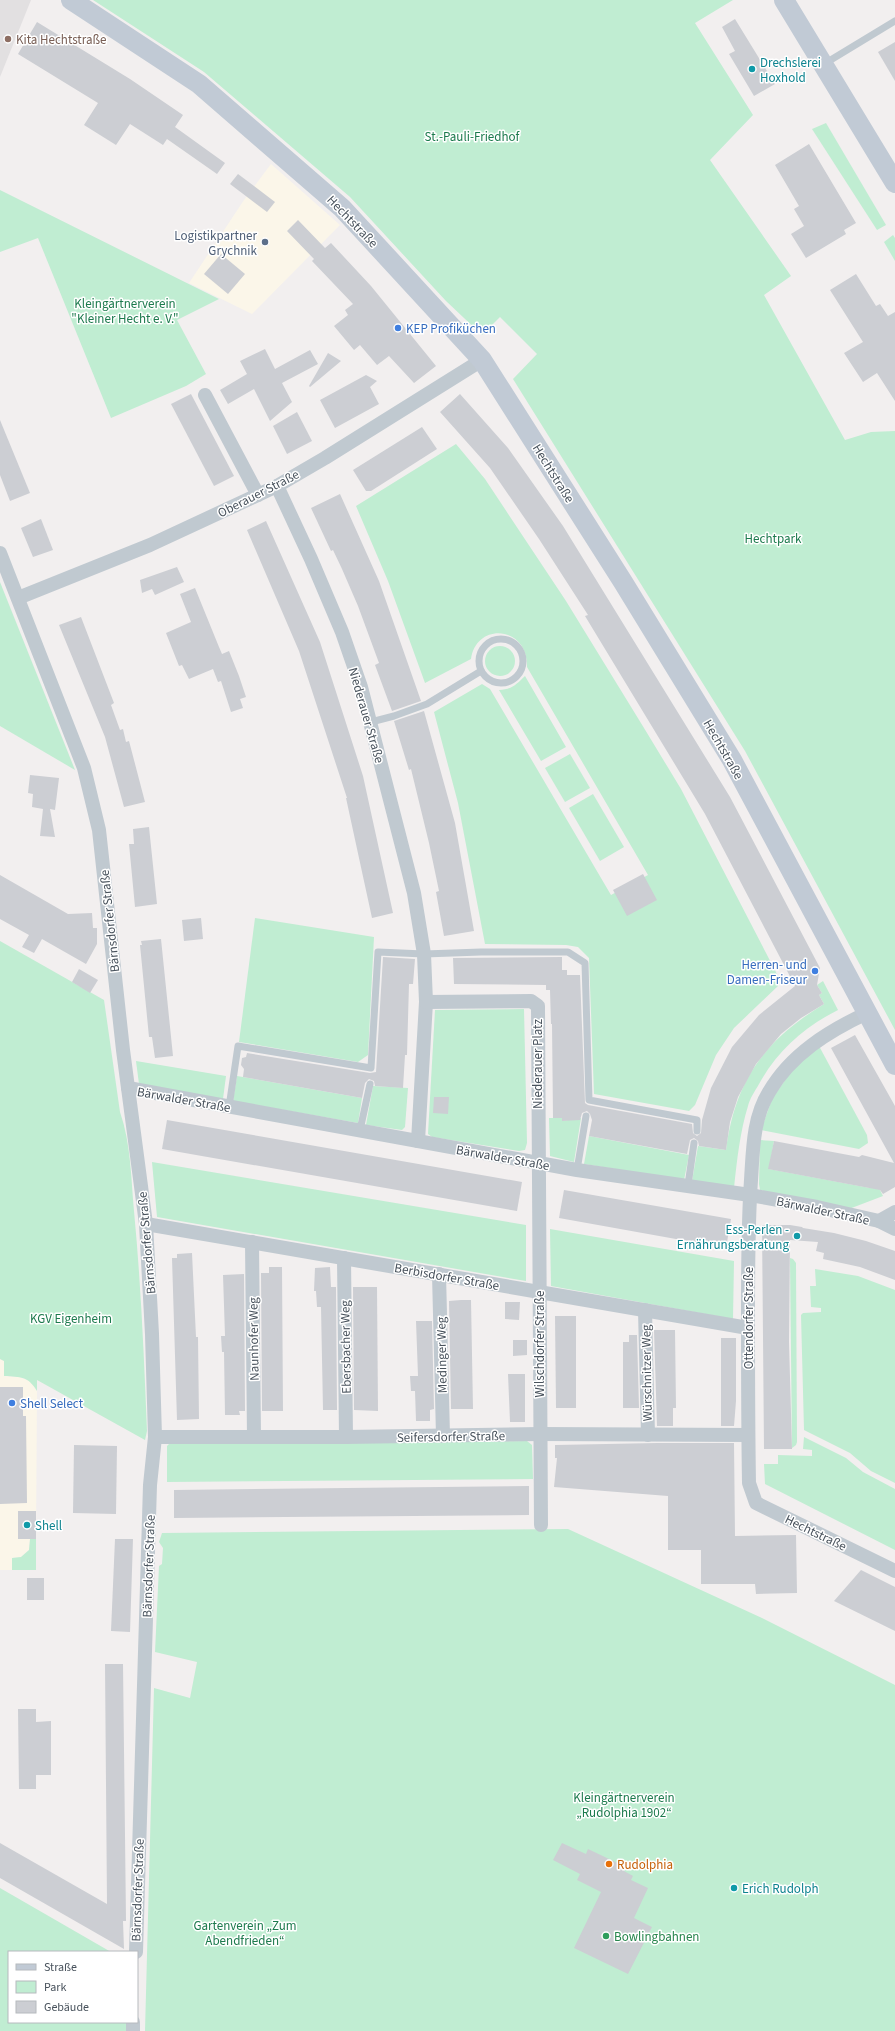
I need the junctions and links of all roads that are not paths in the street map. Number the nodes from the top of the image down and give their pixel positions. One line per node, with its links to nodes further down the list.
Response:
1 (71, 0): 6 (street, Hechtstraße)
2 (784, 0): 4 (street)
3 (895, 21): 4 (lane)
4 (823, 64): 5 (street)
5 (895, 183)
6 (482, 360): 8 (street, Oberauer Straße); 16 (street, Hechtstraße)
7 (206, 395): 9 (street)
8 (277, 486): 9 (street, Oberauer Straße); 13 (street, Niederauer Straße)
9 (258, 495): 11 (street, Oberauer Straße)
10 (0, 553): 11 (street, Bärnsdorfer Straße)
11 (18, 598): 19 (street, Bärnsdorfer Straße)
12 (481, 671): 12 (lane); 13 (lane)
13 (371, 722): 14 (street, Niederauer Straße)
14 (424, 954): 15 (street); 18 (lane); 23 (lane)
15 (426, 1002): 24 (street); 26 (street, Niederauer Platz)
16 (867, 1013): 17 (street, Hechtstraße); 29 (street, Ottendorfer Straße)
17 (895, 1065)
18 (371, 1068): 20 (lane); 22 (lane)
19 (128, 1088): 20 (street, Bärwalder Straße); 32 (street, Bärnsdorfer Straße)
20 (229, 1107): 22 (street, Bärwalder Straße)
21 (586, 1116): 27 (lane)
22 (360, 1130): 24 (street, Bärwalder Straße)
23 (697, 1131)
24 (418, 1141): 26 (street, Bärwalder Straße)
25 (694, 1143): 28 (lane)
26 (538, 1163): 27 (street, Bärwalder Straße); 37 (street, Wilschdorfer Straße)
27 (577, 1170): 28 (street, Bärwalder Straße)
28 (688, 1185): 29 (street, Bärwalder Straße)
29 (750, 1195): 31 (street, Bärwalder Straße); 39 (street, Ottendorfer Straße)
30 (895, 1212): 31 (street, Bärwalder Straße)
31 (879, 1221): 33 (street, Bärwalder Straße)
32 (146, 1224): 34 (street, Berbisdorfer Straße); 44 (street, Bärnsdorfer Straße)
33 (895, 1229)
34 (252, 1242): 35 (street, Berbisdorfer Straße); 45 (street, Naunhofer Weg)
35 (344, 1258): 36 (street, Berbisdorfer Straße); 46 (street, Ebersbacher Weg)
36 (439, 1274): 37 (street, Berbisdorfer Straße); 43 (street, Medinger Weg)
37 (539, 1292): 38 (street, Berbisdorfer Straße); 40 (street, Wilschdorfer Straße)
38 (645, 1310): 39 (street, Berbisdorfer Straße); 41 (street, Würschnitzer Weg)
39 (748, 1328): 42 (street, Ottendorfer Straße)
40 (540, 1434): 41 (street, Seifersdorfer Straße); 43 (street, Seifersdorfer Straße); 48 (street, Wilschdorfer Straße)
41 (648, 1435): 42 (street, Seifersdorfer Straße)
42 (748, 1435): 47 (street, Ottendorfer Straße)
43 (443, 1436): 46 (street, Seifersdorfer Straße)
44 (154, 1437): 45 (street, Seifersdorfer Straße); 50 (street, Bärnsdorfer Straße)
45 (254, 1437): 46 (street, Seifersdorfer Straße)
46 (346, 1437)
47 (749, 1483): 49 (street, Hechtstraße)
48 (541, 1525)
49 (895, 1571)
50 (136, 1951)

